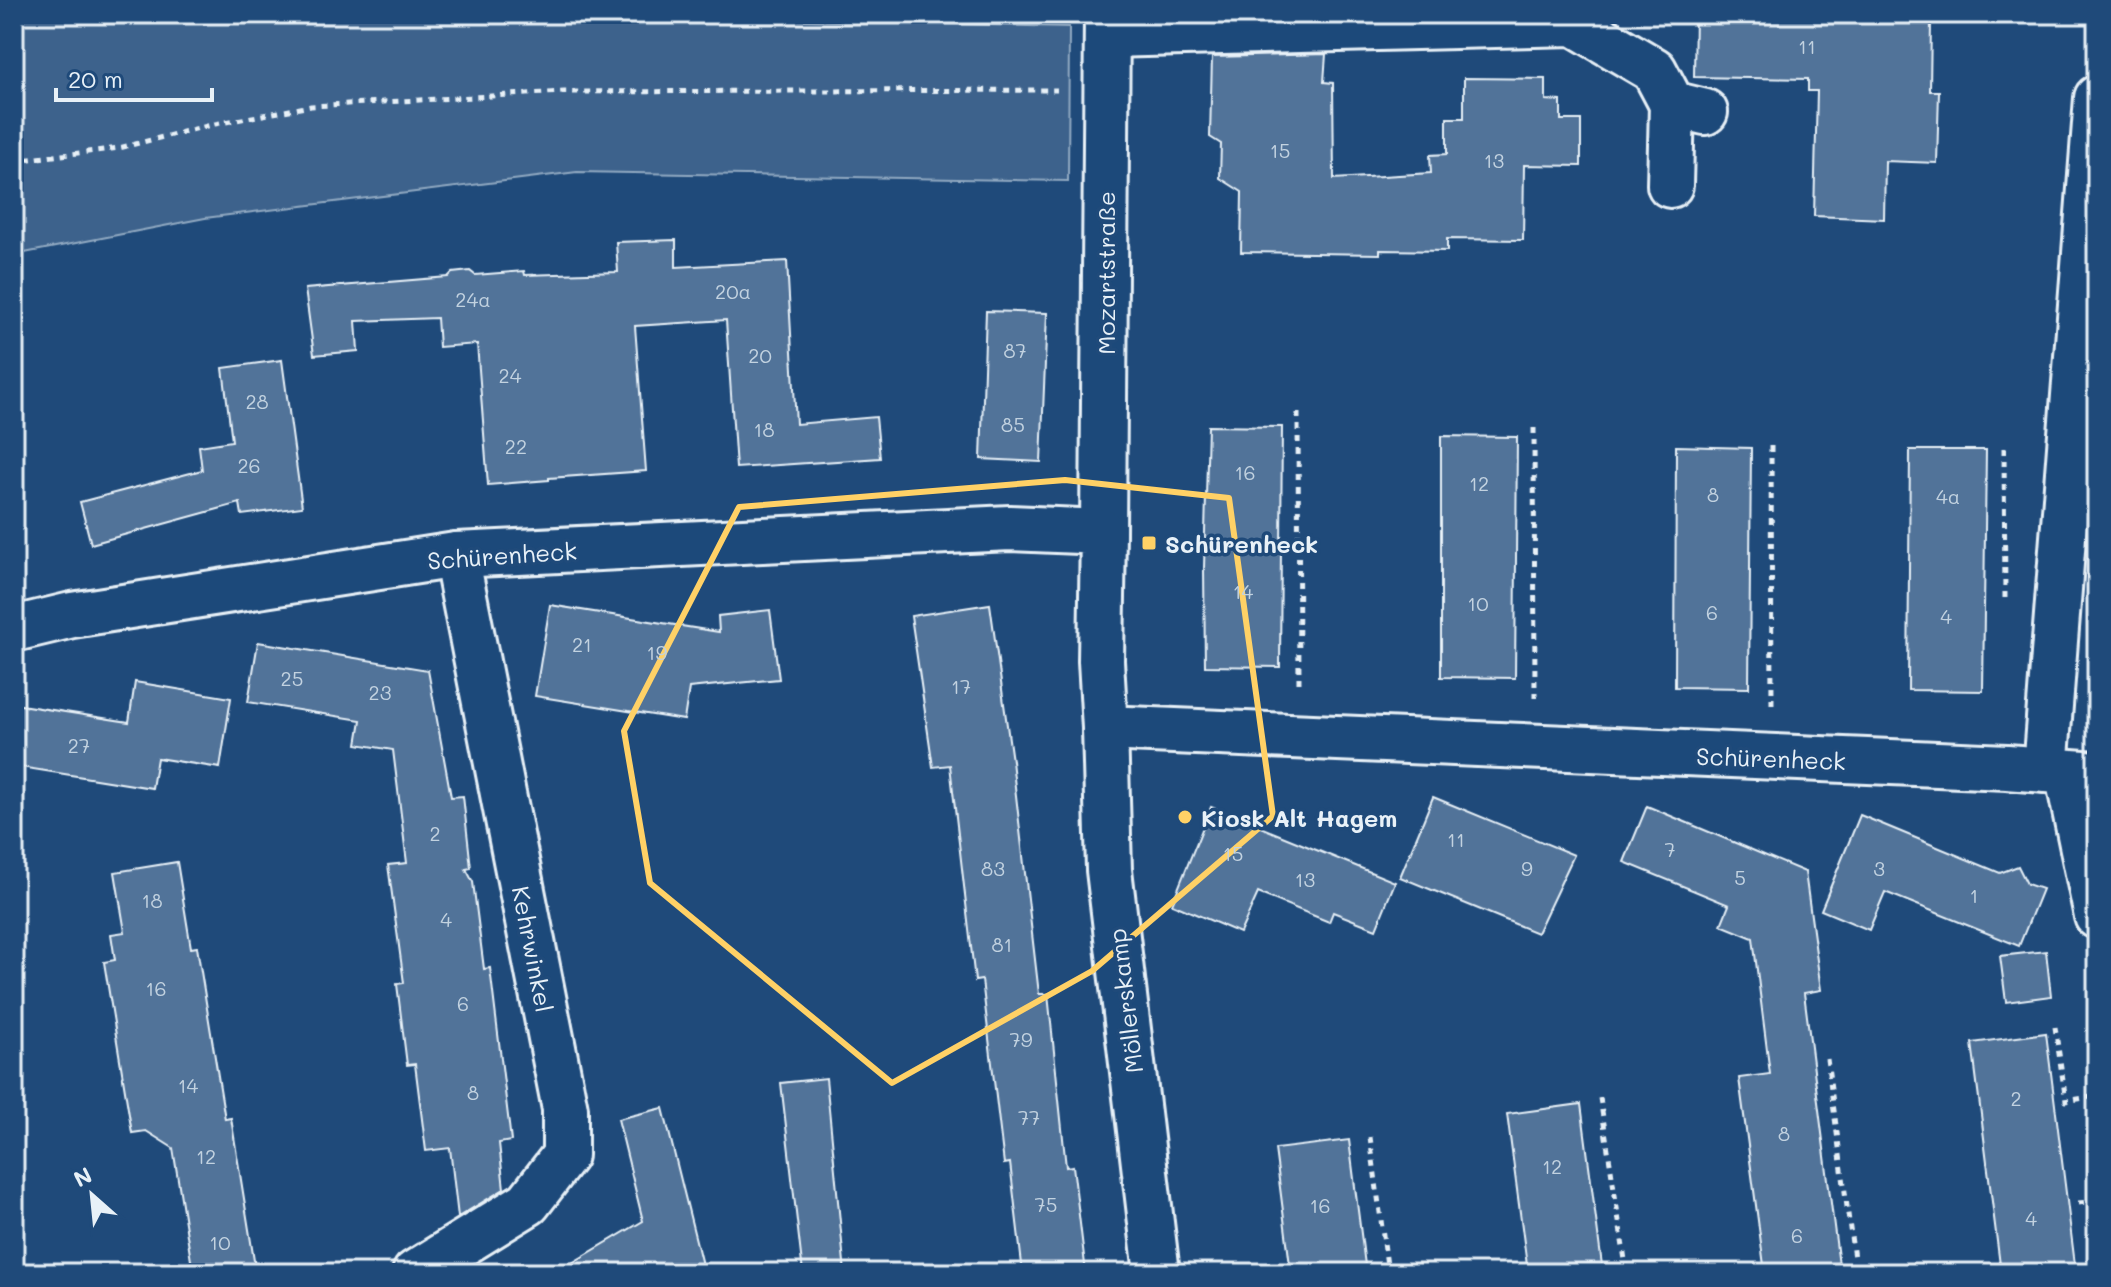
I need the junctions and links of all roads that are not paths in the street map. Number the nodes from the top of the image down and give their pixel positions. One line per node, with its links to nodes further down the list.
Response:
1 (1580, 18): 2 (street); 4 (street)
2 (1107, 24): 5 (street, Mozartstraße)
3 (2097, 98): 9 (street)
4 (1670, 185)
5 (1103, 532): 6 (street, Schürenheck); 8 (street)
6 (456, 555): 7 (street, Schürenheck); 11 (street, Kehrwinkel)
7 (14, 629)
8 (1105, 728): 9 (street, Schürenheck); 12 (street, Möllerskamp)
9 (2070, 772): 10 (street)
10 (2097, 916)
11 (415, 1273)
12 (1157, 1273)

